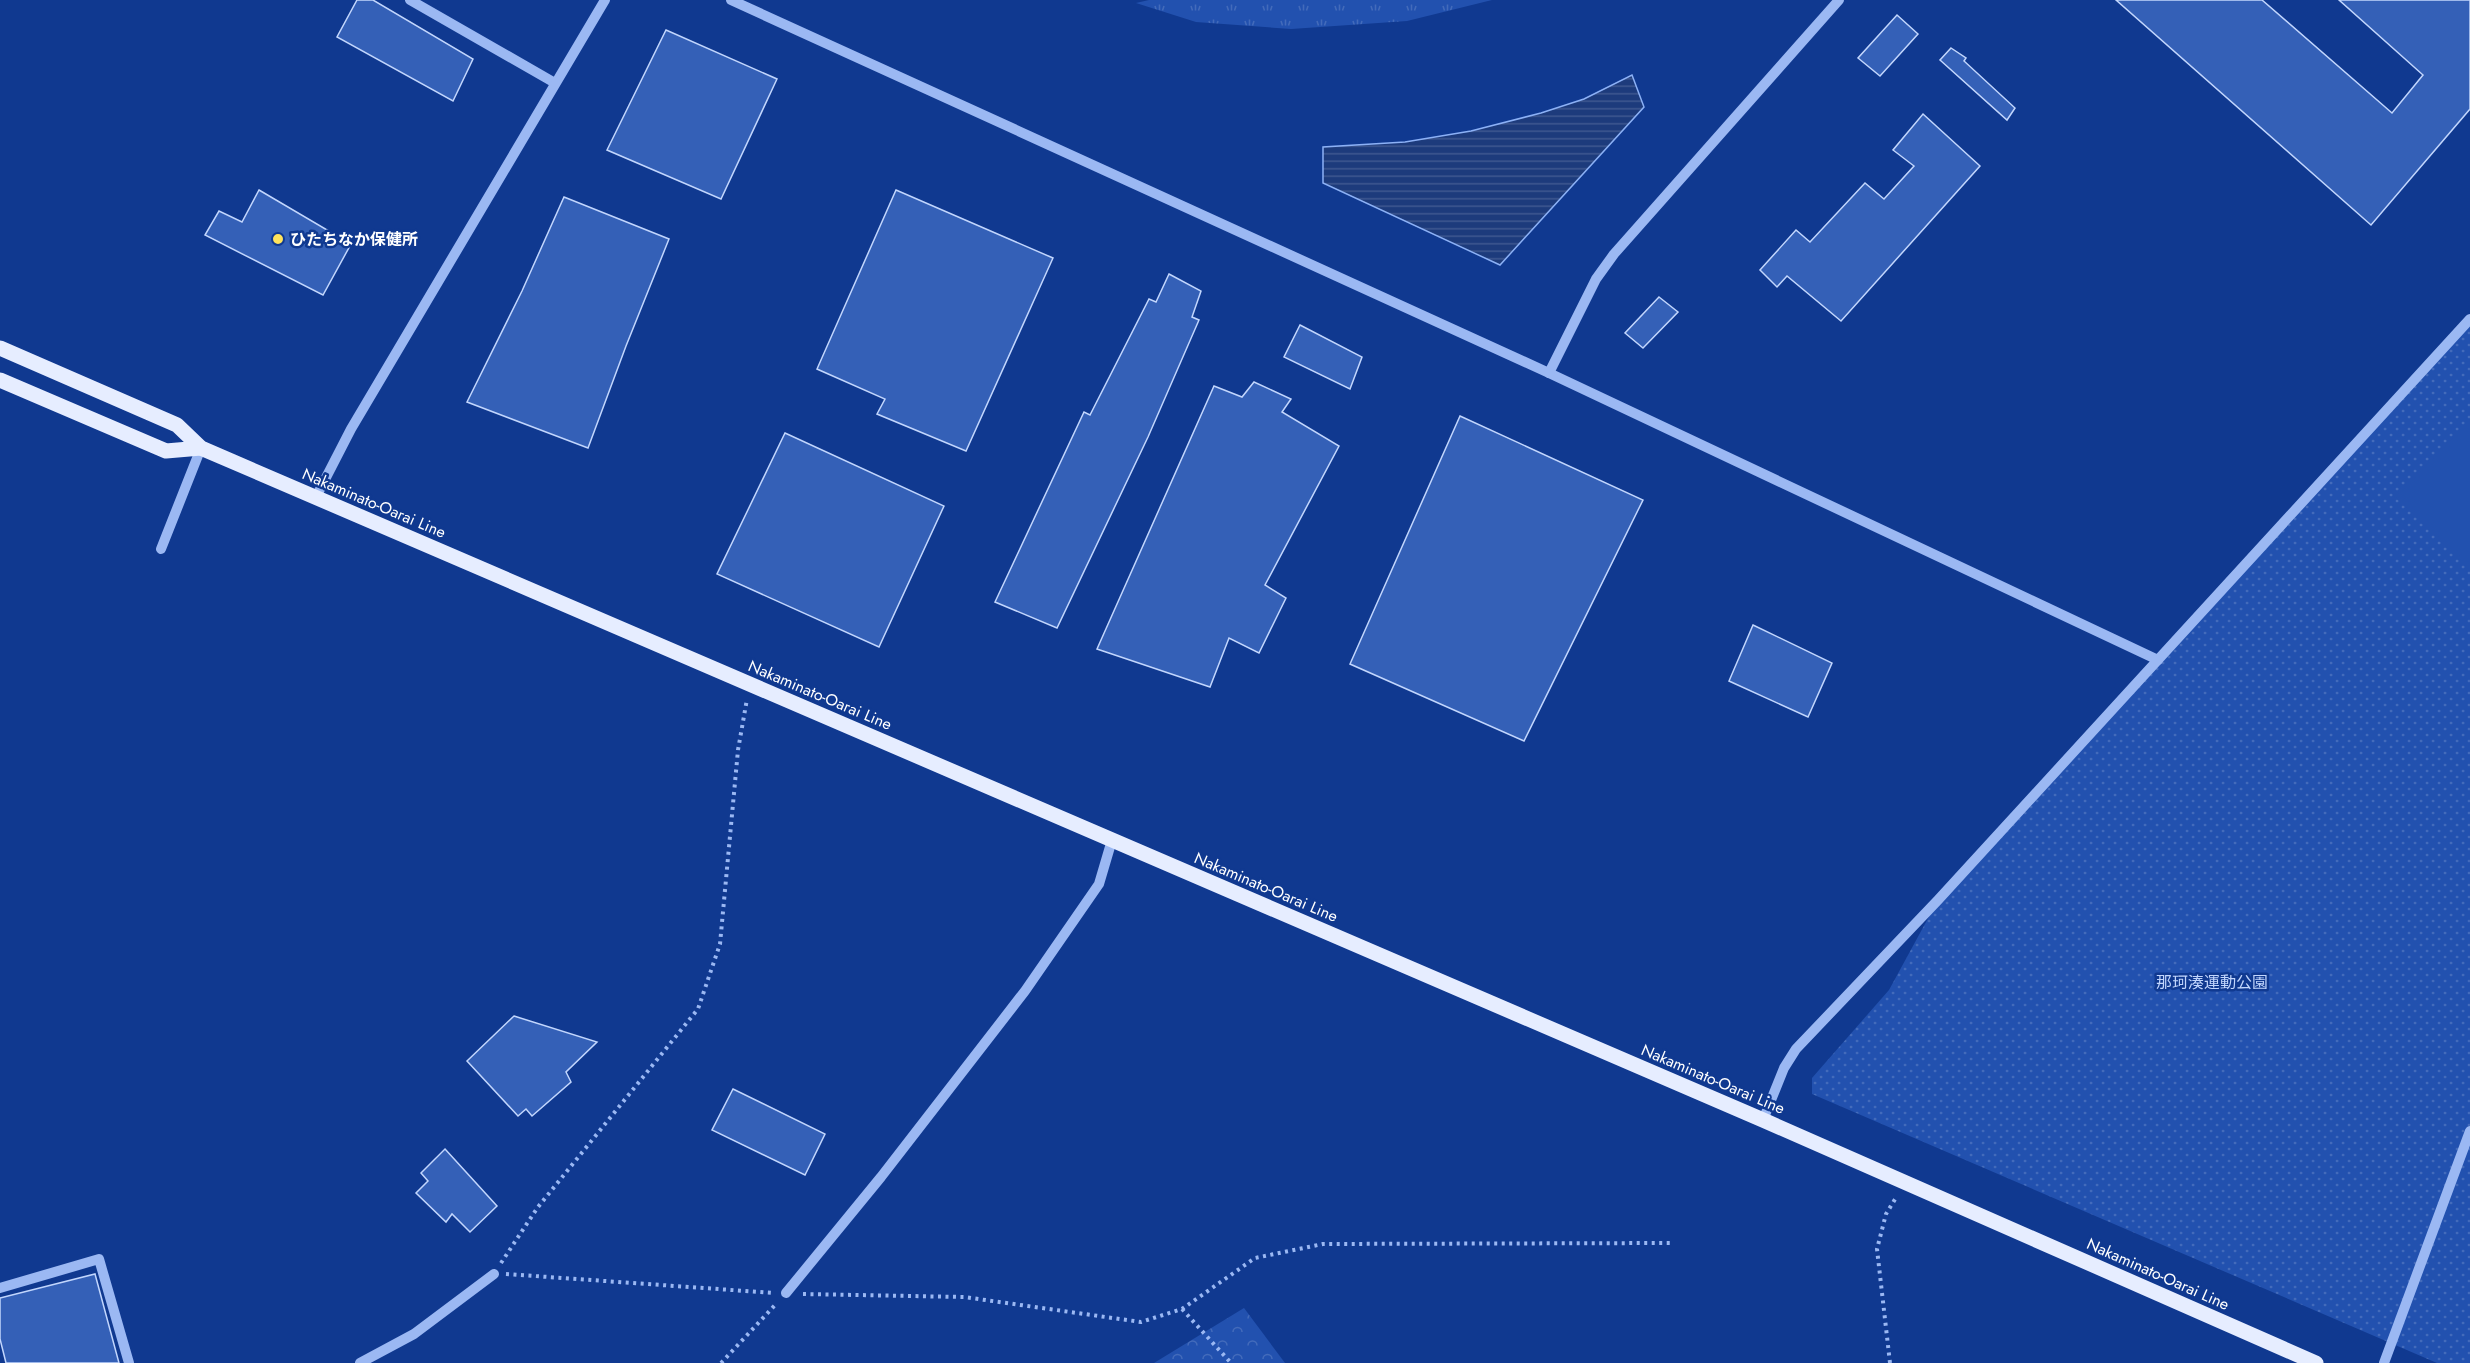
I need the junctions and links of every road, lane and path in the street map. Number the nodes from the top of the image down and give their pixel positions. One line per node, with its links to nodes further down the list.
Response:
1 (410, 0): 5 (street)
2 (605, 0): 5 (street)
3 (731, 0): 8 (street)
4 (1839, 0): 8 (street)
5 (555, 82): 11 (street)
6 (2470, 319): 13 (street)
7 (0, 348): 10 (main road, Nakaminato-Oarai Line)
8 (1549, 373): 13 (street)
9 (0, 380): 10 (main road, Nakaminato-Oarai Line)
10 (201, 448): 11 (main road, Nakaminato-Oarai Line); 12 (street)
11 (316, 497): 14 (main road, Nakaminato-Oarai Line)
12 (161, 549)
13 (2158, 660): 16 (street)
14 (749, 684): 15 (main road, Nakaminato-Oarai Line); 20 (path)
15 (1112, 840): 16 (main road, Nakaminato-Oarai Line); 22 (street)
16 (1763, 1120): 18 (main road, Nakaminato-Oarai Line)
17 (2470, 1131): 30 (street)
18 (1904, 1182): 28 (path); 29 (main road, Nakaminato-Oarai Line)
19 (1671, 1243): 23 (path)
20 (494, 1274): 22 (path); 25 (street)
21 (0, 1288): 24 (street)
22 (786, 1293): 23 (path); 26 (path)
23 (1182, 1309): 27 (path)
24 (129, 1363)
25 (360, 1363)
26 (721, 1363)
27 (1231, 1363)
28 (1890, 1363)
29 (2316, 1363)
30 (2384, 1363)

